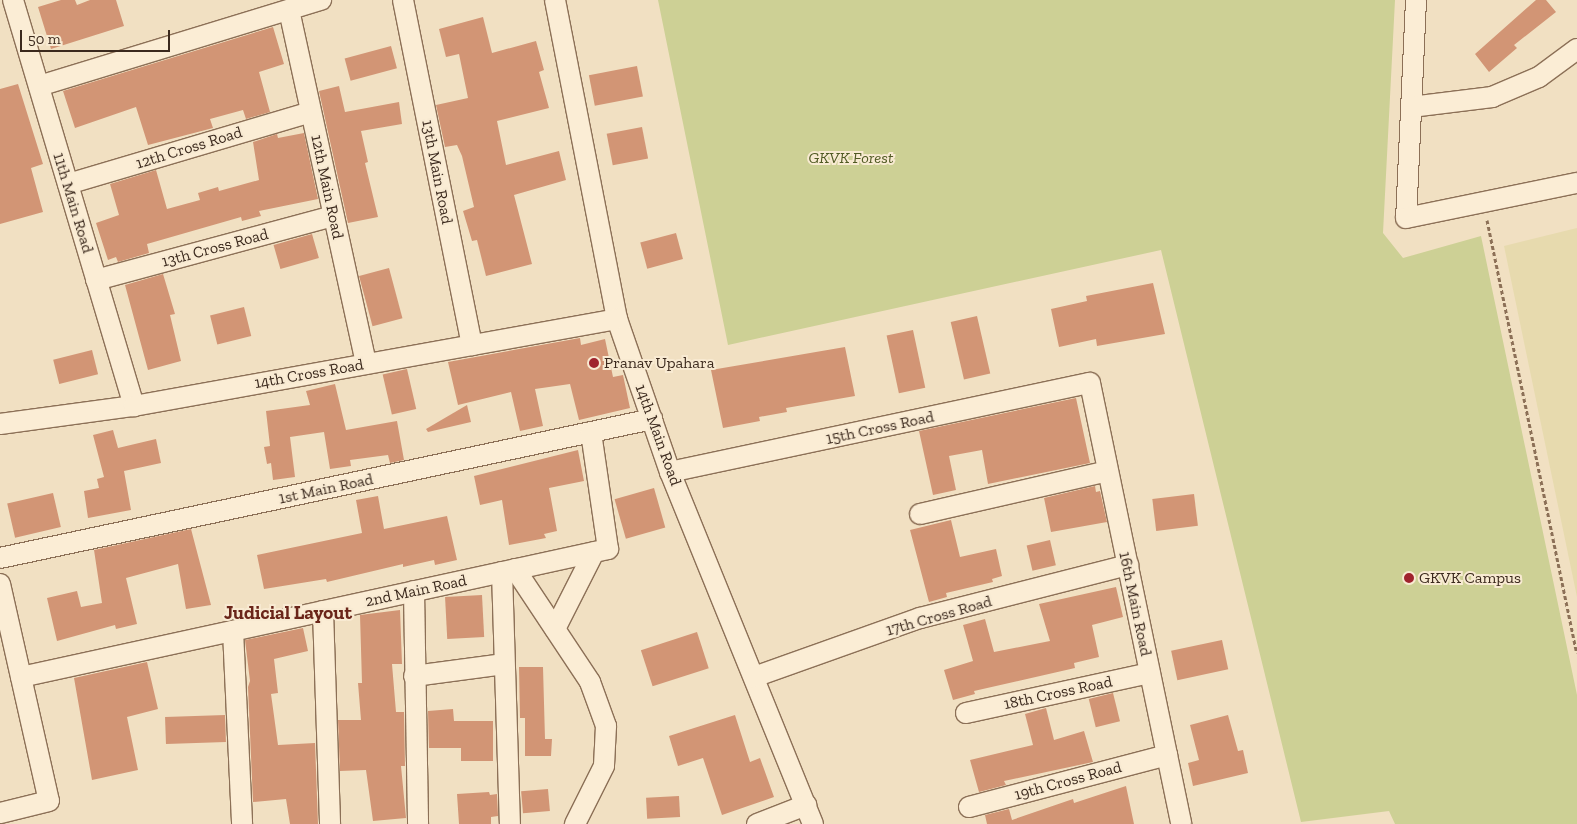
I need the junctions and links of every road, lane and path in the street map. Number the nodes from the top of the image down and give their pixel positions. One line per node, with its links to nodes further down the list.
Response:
1 (13, 0): 8 (street, 11th Main Road)
2 (321, 0): 6 (street)
3 (403, 0): 17 (street, 13th Main Road)
4 (555, 0): 16 (street, 14th Main Road)
5 (1416, 0): 9 (street)
6 (289, 10): 8 (street); 10 (street, 12th Main Road)
7 (1577, 49): 9 (street)
8 (39, 86): 12 (street, 11th Main Road)
9 (1411, 107): 13 (street)
10 (311, 112): 12 (street, 12th Cross Road); 14 (street, 12th Main Road)
11 (1577, 183): 13 (street)
12 (68, 184): 15 (street, 11th Main Road)
13 (1484, 202): 36 (path)
14 (334, 216): 15 (street, 13th Cross Road); 18 (street, 12th Main Road)
15 (96, 280): 20 (street, 11th Main Road)
16 (618, 319): 17 (street, 14th Cross Road); 21 (street, 14th Main Road)
17 (472, 345): 18 (street, 14th Cross Road)
18 (366, 364): 20 (street, 14th Cross Road)
19 (1090, 383): 24 (street, 16th Main Road); 25 (street, 15th Cross Road)
20 (134, 406): 22 (street, 14th Cross Road)
21 (652, 419): 23 (street, 1st Main Road); 25 (street, 14th Main Road)
22 (0, 424)
23 (591, 432): 27 (street); 28 (street, 1st Main Road)
24 (1107, 471): 26 (street); 29 (street, 16th Main Road)
25 (670, 472): 41 (street, 14th Main Road)
26 (920, 514)
27 (594, 552): 30 (street, 2nd Main Road); 34 (street)
28 (0, 558)
29 (1128, 565): 38 (street, 16th Main Road); 41 (street, 17th Cross Road)
30 (508, 571): 32 (street, 2nd Main Road); 34 (street); 37 (street)
31 (0, 584): 40 (street)
32 (414, 591): 33 (street, 2nd Main Road); 39 (street)
33 (323, 611): 35 (street, 2nd Main Road); 48 (street)
34 (555, 629): 51 (street)
35 (233, 631): 40 (street, 2nd Main Road); 47 (street)
36 (1577, 653)
37 (504, 664): 39 (street); 50 (street)
38 (1150, 673): 42 (street, 18th Cross Road); 43 (street, 16th Main Road)
39 (414, 676): 49 (street)
40 (21, 677): 46 (street)
41 (754, 678): 44 (street, 14th Main Road)
42 (966, 713)
43 (1167, 755): 45 (street, 19th Cross Road); 54 (street, 16th Main Road)
44 (806, 805): 52 (street); 53 (street, 14th Main Road)
45 (969, 807)
46 (0, 813)
47 (242, 824)
48 (330, 824)
49 (418, 824)
50 (510, 824)
51 (575, 824)
52 (757, 824)
53 (813, 824)
54 (1181, 824)

